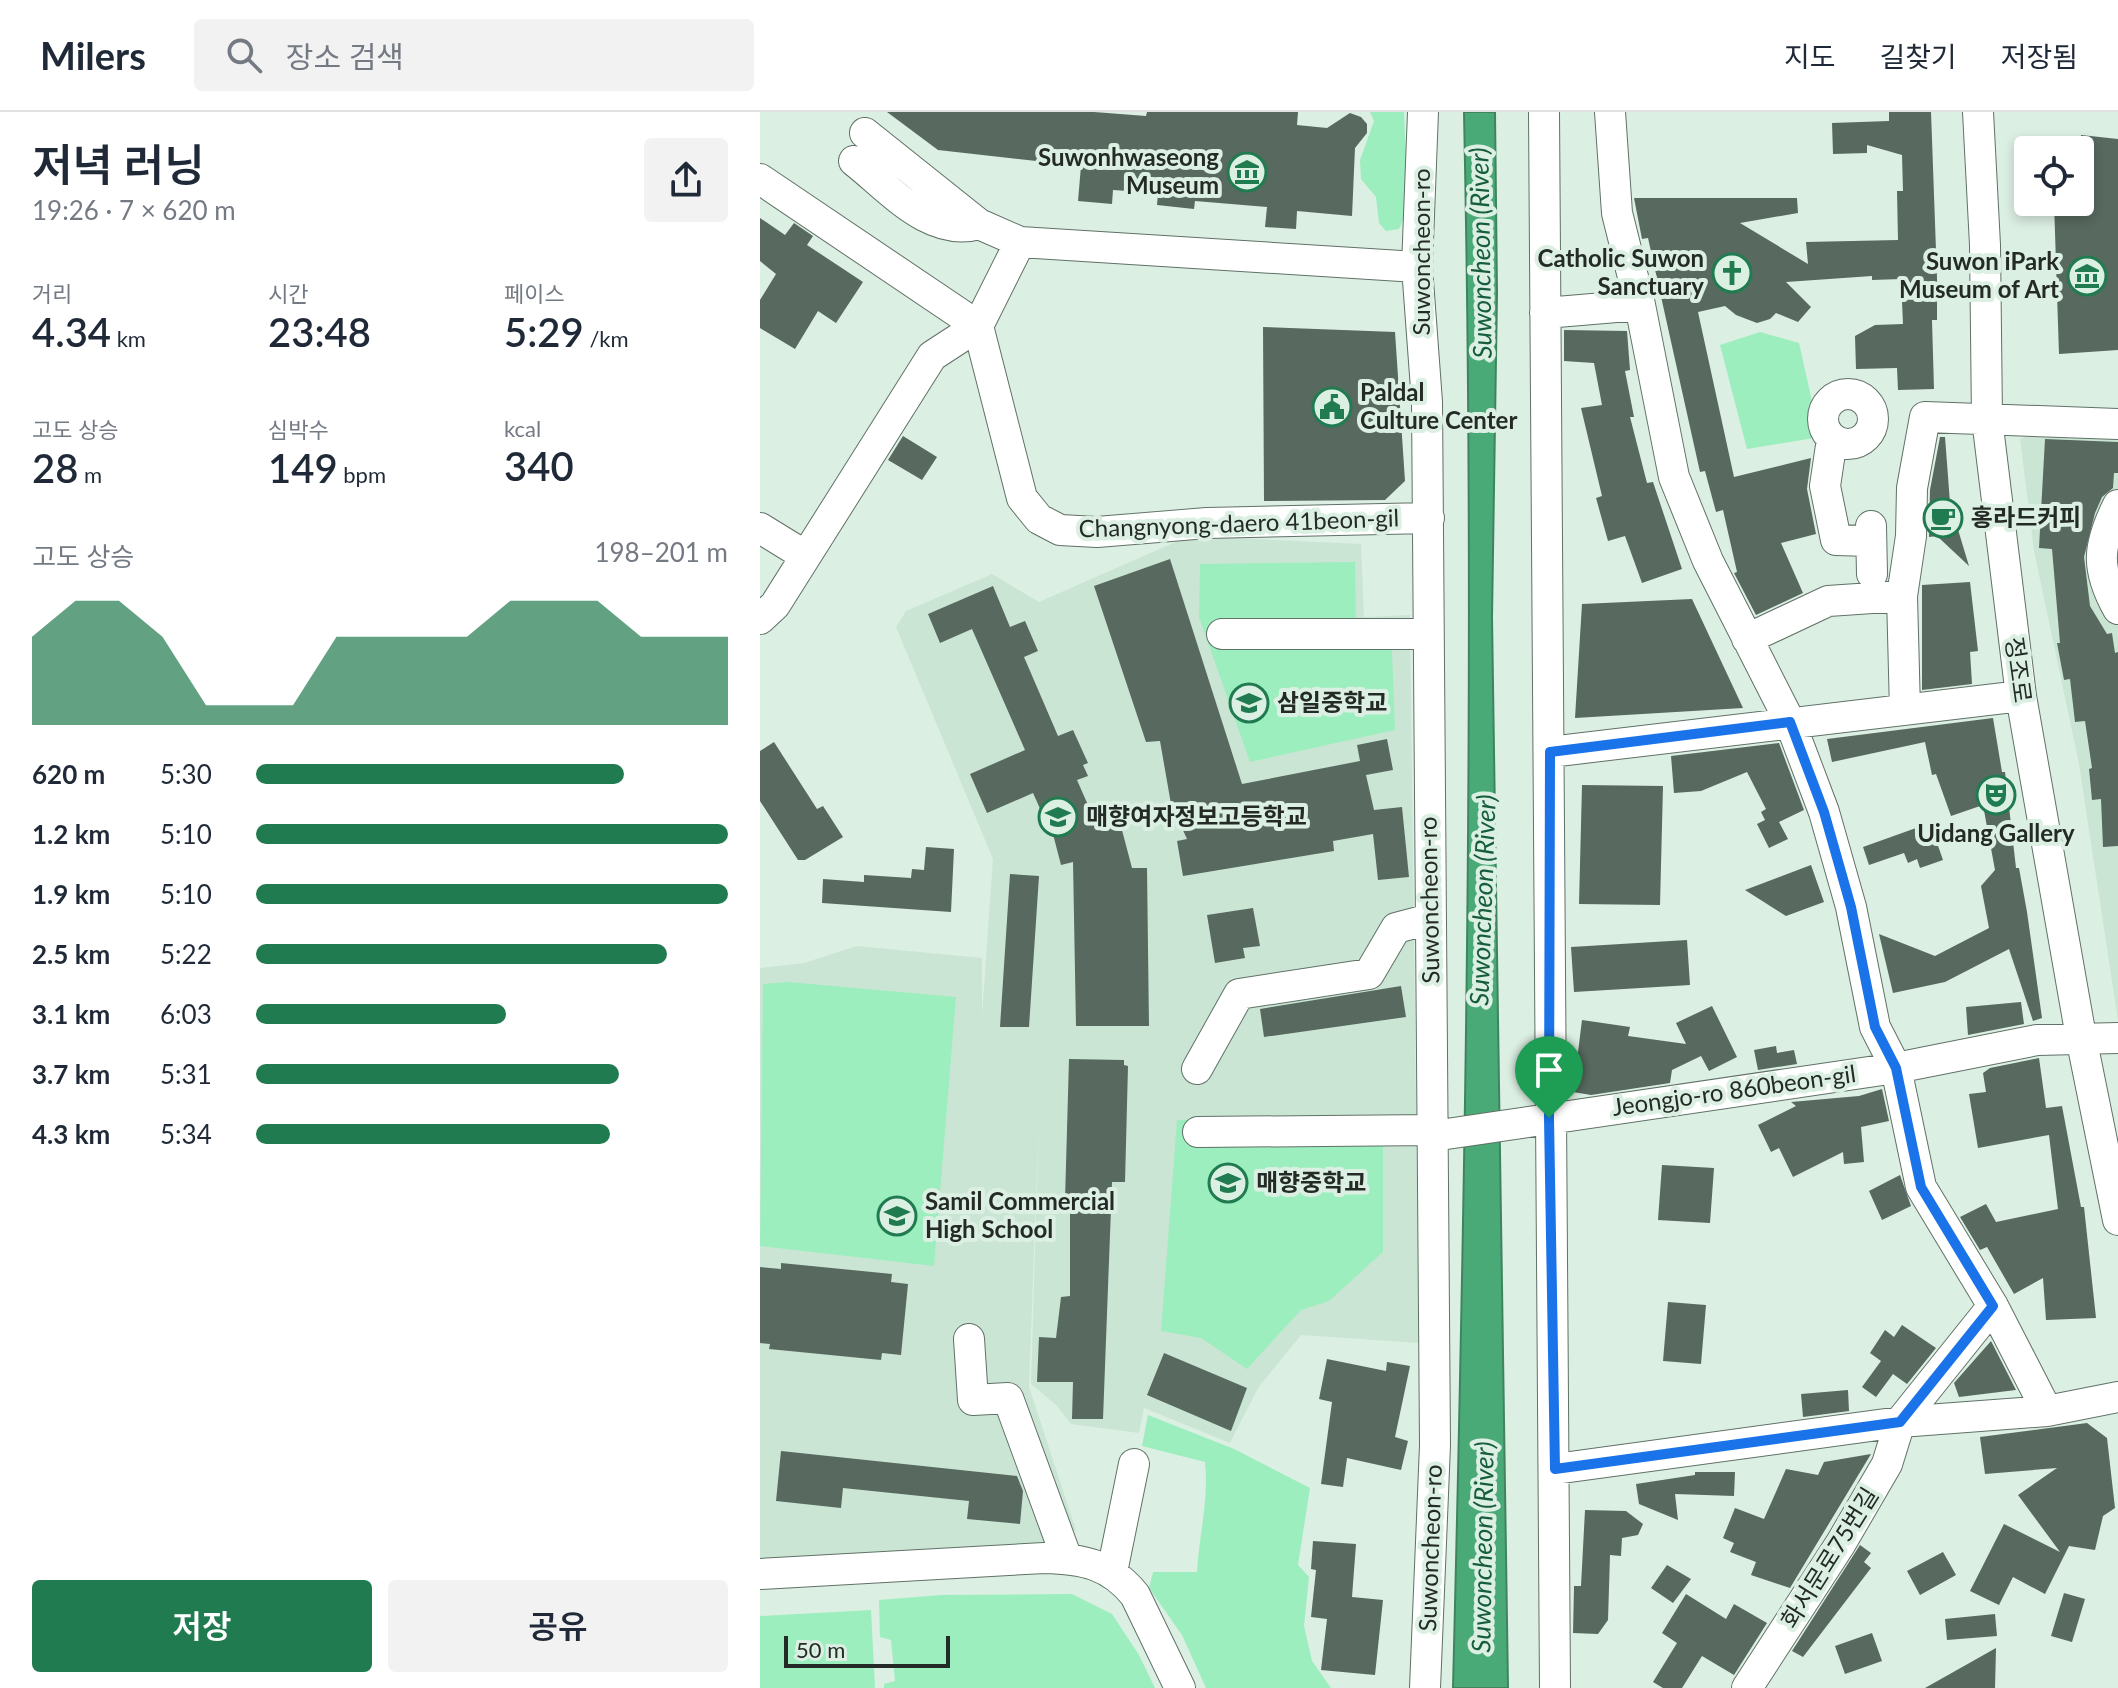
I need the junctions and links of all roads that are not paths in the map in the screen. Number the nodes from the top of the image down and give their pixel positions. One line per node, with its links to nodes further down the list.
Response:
1 (1423, 112): 10 (street, Suwoncheon-ro)
2 (1544, 112): 12 (street)
3 (1610, 112): 11 (street)
4 (1978, 112): 16 (street, 정조로)
5 (865, 133): 8 (street)
6 (854, 161): 8 (street)
7 (760, 179): 13 (street)
8 (979, 224): 9 (street)
9 (1020, 242): 10 (street); 13 (street)
10 (1417, 267): 20 (street, Suwoncheon-ro)
11 (1640, 305): 12 (street); 29 (street)
12 (1545, 313): 33 (street)
13 (978, 326): 20 (street, Changnyong-daero 41beon-gil); 22 (street)
14 (1873, 417): 15 (street); 18 (street); 18 (street)
15 (1925, 417): 16 (street); 24 (street)
16 (1987, 419): 17 (street); 30 (street, 정조로)
17 (2118, 424)
18 (1832, 439): 23 (street)
19 (2118, 505): 25 (street)
20 (1429, 518): 28 (street, Suwoncheon-ro)
21 (760, 528): 22 (street)
22 (804, 555): 26 (street)
23 (1872, 574)
24 (1902, 596): 29 (street); 31 (street)
25 (2118, 609)
26 (760, 619)
27 (1222, 634): 28 (street)
28 (1428, 634): 34 (street, Suwoncheon-ro)
29 (1747, 639): 32 (street)
30 (2021, 696): 31 (street); 35 (street, 정조로)
31 (1905, 710): 32 (street)
32 (1790, 722): 33 (street); 37 (street)
33 (1550, 752): 39 (street)
34 (1430, 919): 38 (street); 41 (street, Suwoncheon-ro)
35 (2081, 1037): 36 (street, Jeongjo-ro 860beon-gil); 37 (street, Jeongjo-ro 860beon-gil); 42 (street, 정조로)
36 (2118, 1038)
37 (1896, 1068): 39 (street, Jeongjo-ro 860beon-gil); 43 (street)
38 (1197, 1069)
39 (1539, 1120): 41 (street, Jeongjo-ro 860beon-gil); 49 (street)
40 (1198, 1132): 41 (street, Jeongjo-ro 860beon-gil)
41 (1436, 1134): 54 (street, Suwoncheon-ro)
42 (2118, 1220)
43 (1993, 1306): 46 (street); 47 (street)
44 (969, 1339): 50 (street)
45 (2118, 1397): 46 (street)
46 (2047, 1411): 47 (street)
47 (1900, 1422): 49 (street); 56 (street, 화서문로75번길)
48 (1134, 1464): 51 (street)
49 (1555, 1469): 55 (street)
50 (1067, 1559): 51 (street); 52 (street)
51 (1112, 1572): 53 (street)
52 (760, 1574)
53 (1180, 1688)
54 (1425, 1688)
55 (1555, 1688)
56 (1747, 1688)

